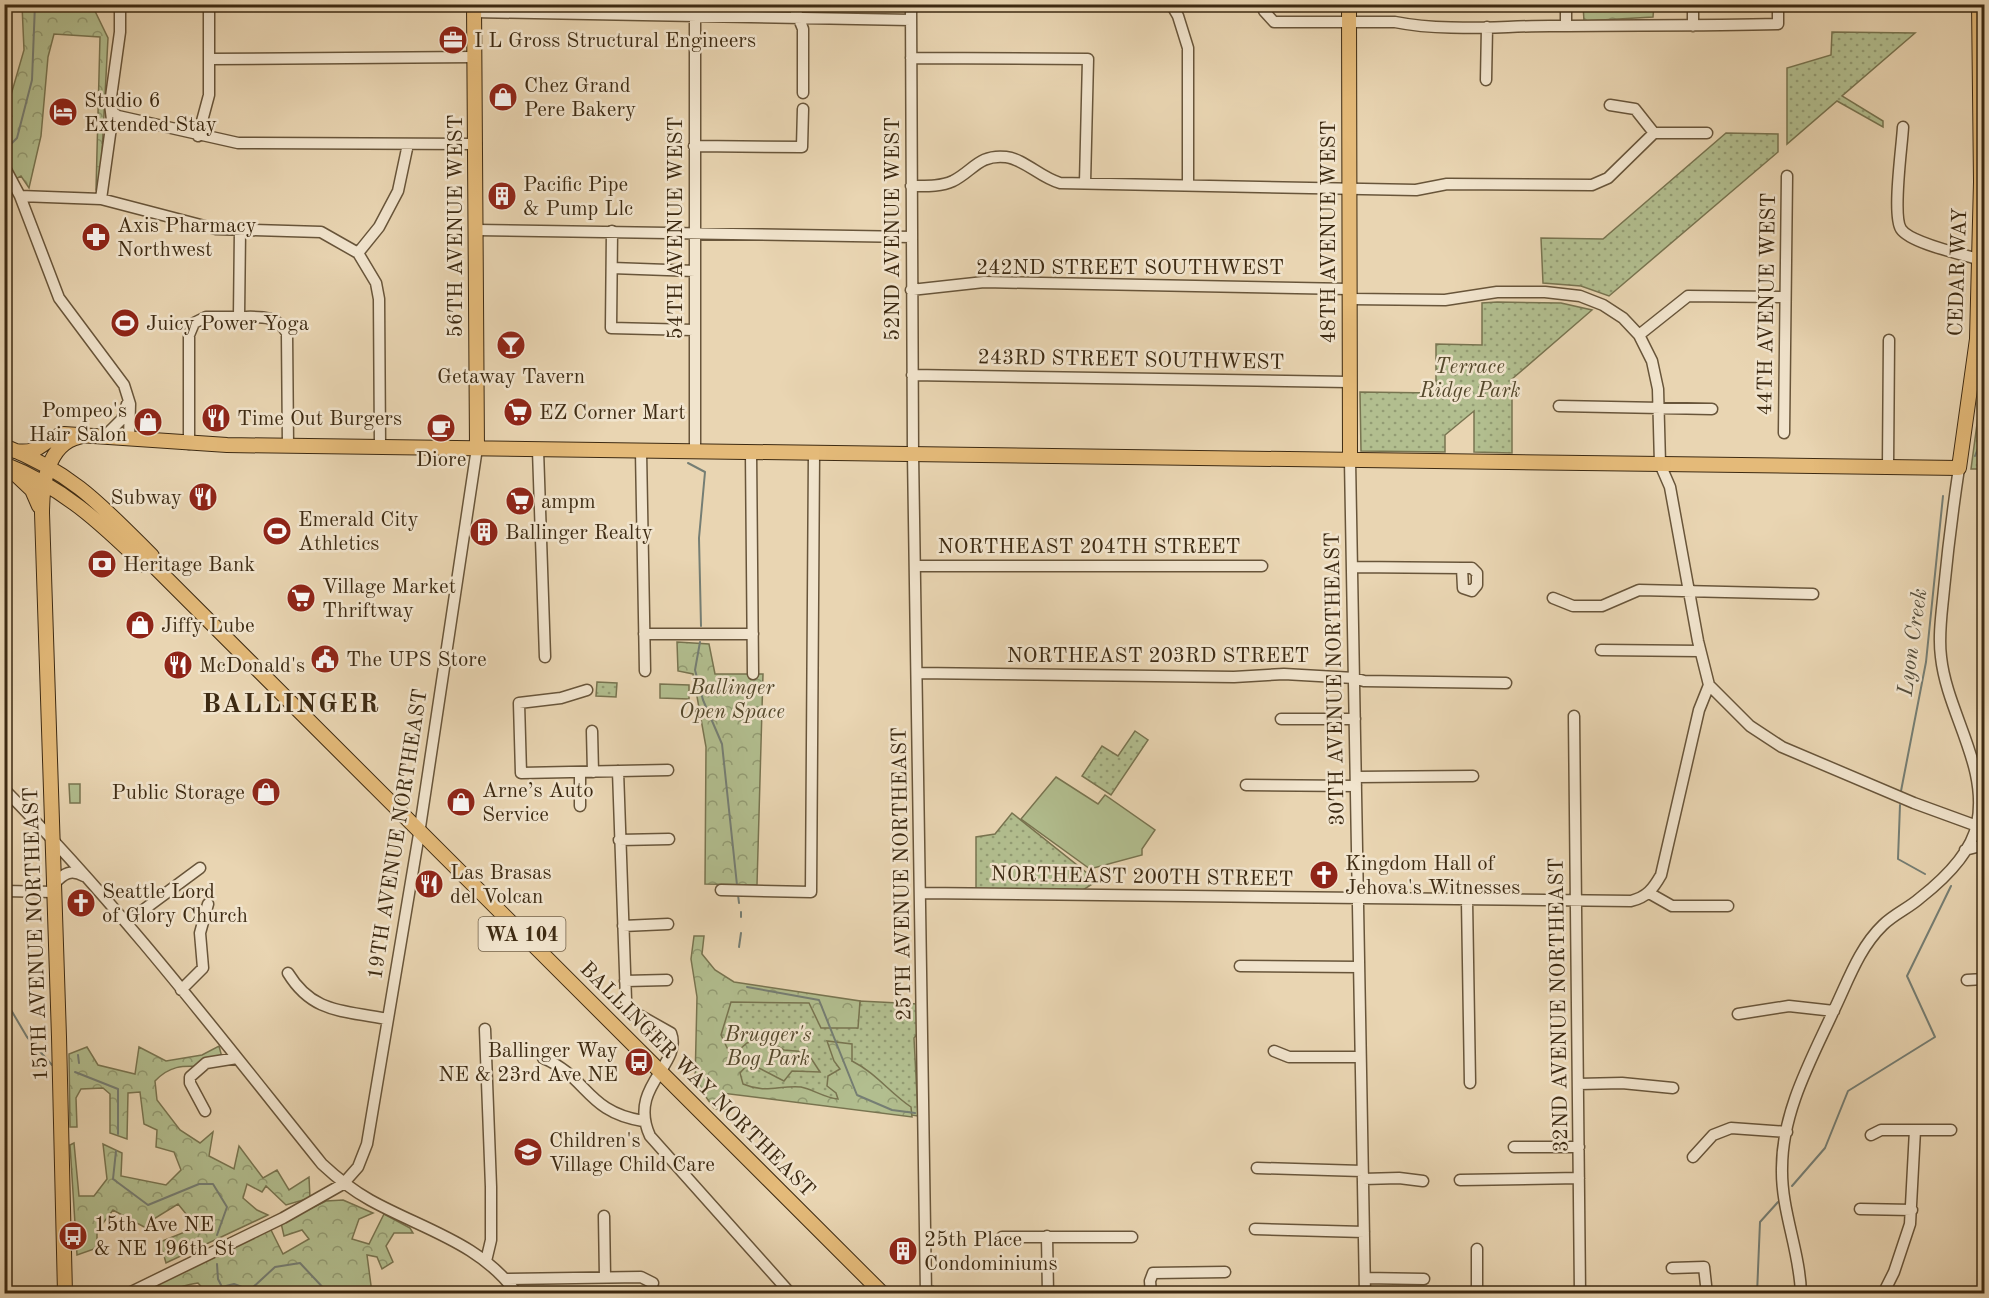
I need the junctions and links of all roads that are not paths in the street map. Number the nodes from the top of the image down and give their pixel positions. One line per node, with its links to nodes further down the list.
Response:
1 (120, 4): 29 (street)
2 (209, 4): 23 (street)
3 (695, 4): 15 (street, 54TH AVENUE WEST)
4 (793, 4): 16 (street)
5 (911, 4): 17 (street, 52ND AVENUE WEST)
6 (1171, 4): 40 (street)
7 (1348, 4): 18 (main road, 48TH AVENUE WEST)
8 (1566, 4): 19 (street)
9 (1693, 4): 20 (street)
10 (1778, 4): 20 (street)
11 (1979, 4): 51 (main road, CEDAR WAY)
12 (474, 8): 13 (street); 22 (main road, 56TH AVENUE WEST)
13 (585, 10): 15 (street)
14 (1264, 11): 18 (street)
15 (695, 17): 16 (street); 36 (street, 54TH AVENUE WEST)
16 (797, 18): 17 (street); 26 (street)
17 (911, 20): 24 (street, 52ND AVENUE WEST)
18 (1348, 23): 21 (street); 42 (main road, 48TH AVENUE WEST)
19 (1566, 26): 20 (street); 21 (street)
20 (1693, 26)
21 (1487, 27): 25 (street)
22 (474, 57): 23 (street); 35 (main road, 56TH AVENUE WEST)
23 (209, 58): 33 (street)
24 (911, 58): 39 (street); 41 (street, 52ND AVENUE WEST)
25 (1486, 80)
26 (802, 93)
27 (1610, 105): 32 (street)
28 (802, 109): 36 (street)
29 (111, 111): 33 (street); 44 (street)
30 (1903, 127): 51 (street)
31 (1707, 133): 32 (street)
32 (1654, 134): 42 (street)
33 (198, 136): 34 (street)
34 (408, 144): 35 (street); 50 (street)
35 (476, 144): 46 (main road, 56TH AVENUE WEST)
36 (694, 146): 48 (street, 54TH AVENUE WEST)
37 (6, 167): 43 (street)
38 (1786, 176): 56 (street, 44TH AVENUE WEST)
39 (1085, 183): 40 (street); 41 (street)
40 (1188, 185): 42 (street)
41 (911, 186): 49 (street, 52ND AVENUE WEST)
42 (1349, 189): 55 (main road, 48TH AVENUE WEST)
43 (20, 196): 44 (street); 63 (street)
44 (102, 199): 45 (street)
45 (240, 230): 50 (street); 57 (street)
46 (477, 230): 47 (street); 74 (main road, 56TH AVENUE WEST)
47 (612, 231): 48 (street); 52 (street)
48 (695, 231): 49 (street); 53 (street, 54TH AVENUE WEST)
49 (912, 237): 54 (street, 52ND AVENUE WEST)
50 (358, 253): 73 (street)
51 (1978, 259): 87 (main road, CEDAR WAY)
52 (612, 268): 53 (street); 58 (street)
53 (695, 271): 58 (street, 54TH AVENUE WEST)
54 (911, 290): 55 (street, 242ND STREET SOUTHWEST); 61 (street, 52ND AVENUE WEST)
55 (1350, 294): 59 (street, 242ND STREET SOUTHWEST); 62 (main road, 48TH AVENUE WEST)
56 (1785, 297): 59 (street); 67 (street, 44TH AVENUE WEST)
57 (239, 317): 71 (street); 72 (street)
58 (694, 330): 78 (street, 54TH AVENUE WEST)
59 (1639, 335): 65 (street)
60 (1889, 340): 85 (street)
61 (912, 375): 62 (street, 243RD STREET SOUTHWEST); 81 (street, 52ND AVENUE WEST)
62 (1349, 382): 82 (main road, 48TH AVENUE WEST)
63 (129, 398): 69 (street); 70 (street)
64 (1559, 406): 65 (street)
65 (1658, 408): 66 (street); 83 (street)
66 (1712, 409)
67 (1784, 433)
68 (84, 436): 69 (main road); 76 (main road); 86 (main road, 15TH AVENUE NORTHEAST)
69 (104, 437): 70 (main road)
70 (129, 439): 71 (main road)
71 (189, 444): 72 (main road)
72 (288, 446): 73 (main road)
73 (380, 446): 74 (main road)
74 (477, 448): 75 (main road); 126 (street, 19TH AVENUE NORTHEAST)
75 (538, 450): 77 (main road); 104 (street)
76 (8, 451): 86 (main road, BALLINGER WAY NORTHEAST)
77 (641, 451): 78 (main road); 100 (street)
78 (695, 451): 79 (main road)
79 (751, 452): 80 (main road); 101 (street)
80 (814, 453): 81 (main road); 136 (street)
81 (913, 454): 82 (main road); 93 (street, 25TH AVENUE NORTHEAST)
82 (1350, 460): 83 (main road); 95 (street, 30TH AVENUE NORTHEAST)
83 (1660, 464): 85 (main road); 97 (street)
84 (4, 465): 88 (main road, WA 104); 90 (main road)
85 (1888, 466): 87 (main road)
86 (49, 467): 88 (main road, 15TH AVENUE NORTHEAST); 91 (main road, BALLINGER WAY NORTHEAST / WA 104)
87 (1959, 468): 125 (street)
88 (44, 482): 89 (main road, BALLINGER WAY NORTHEAST / WA 104); 90 (main road, 15TH AVENUE NORTHEAST); 91 (main road)
89 (70, 499): 90 (main road); 92 (main road, BALLINGER WAY NORTHEAST / WA 104)
90 (42, 513): 127 (main road, 15TH AVENUE NORTHEAST)
91 (109, 513): 92 (main road, BALLINGER WAY NORTHEAST / WA 104)
92 (152, 564): 126 (main road, BALLINGER WAY NORTHEAST / WA 104)
93 (916, 566): 94 (street, NORTHEAST 204TH STREET); 106 (street, 25TH AVENUE NORTHEAST)
94 (1262, 566)
95 (1352, 567): 96 (street); 108 (street, 30TH AVENUE NORTHEAST)
96 (1462, 568)
97 (1690, 591): 98 (street); 99 (street); 103 (street)
98 (1813, 594)
99 (1553, 598)
100 (644, 634): 101 (street); 105 (street)
101 (753, 634): 107 (street)
102 (1601, 650): 103 (street)
103 (1700, 651): 110 (street)
104 (545, 657)
105 (645, 671)
106 (917, 673): 108 (street, NORTHEAST 203RD STREET); 137 (street, 25TH AVENUE NORTHEAST)
107 (753, 674)
108 (1354, 678): 109 (street, NORTHEAST 203RD STREET); 114 (street, 30TH AVENUE NORTHEAST)
109 (1506, 683)
110 (1709, 685): 125 (street); 138 (street)
111 (587, 690): 118 (street)
112 (1574, 716): 141 (street, 32ND AVENUE NORTHEAST)
113 (1281, 718): 114 (street)
114 (1355, 719): 121 (street, 30TH AVENUE NORTHEAST)
115 (592, 731): 119 (street)
116 (668, 770): 117 (street)
117 (618, 771): 119 (street); 128 (street)
118 (580, 772): 119 (street); 124 (street)
119 (592, 772)
120 (1473, 776): 121 (street)
121 (1356, 782): 122 (street); 139 (street, 30TH AVENUE NORTHEAST)
122 (1245, 784)
123 (4, 789): 127 (street)
124 (580, 806)
125 (1981, 830): 131 (street)
126 (419, 834): 157 (street, 19TH AVENUE NORTHEAST); 163 (main road, BALLINGER WAY NORTHEAST / WA 104)
127 (53, 838): 133 (street); 134 (main road, 15TH AVENUE NORTHEAST)
128 (619, 840): 129 (street); 146 (street)
129 (669, 840)
130 (1984, 844): 131 (street)
131 (1965, 850): 155 (street)
132 (200, 868): 144 (street)
133 (88, 878): 134 (street); 144 (street)
134 (54, 888): 135 (street); 199 (main road, 15TH AVENUE NORTHEAST)
135 (4, 891)
136 (721, 891)
137 (921, 893): 139 (street, NORTHEAST 200TH STREET); 204 (street, 25TH AVENUE NORTHEAST)
138 (1649, 894): 141 (street, NORTHEAST 200TH STREET); 143 (street)
139 (1357, 898): 140 (street, NORTHEAST 200TH STREET); 148 (street, 30TH AVENUE NORTHEAST)
140 (1467, 900): 141 (street, NORTHEAST 200TH STREET); 164 (street)
141 (1576, 902): 165 (street, 32ND AVENUE NORTHEAST)
142 (208, 904): 154 (street)
143 (1728, 906)
144 (127, 922): 154 (street)
145 (668, 924): 146 (street)
146 (622, 926): 153 (street)
147 (1240, 966): 148 (street)
148 (1358, 967): 160 (street, 30TH AVENUE NORTHEAST)
149 (288, 974): 157 (street)
150 (1984, 979): 152 (street)
151 (667, 980): 153 (street)
152 (1966, 980)
153 (625, 981): 163 (street)
154 (181, 990): 162 (street)
155 (1834, 1011): 156 (street); 171 (street)
156 (1738, 1014)
157 (386, 1019): 181 (street, 19TH AVENUE NORTHEAST)
158 (485, 1029): 191 (street)
159 (1274, 1051): 160 (street)
160 (1359, 1057): 177 (street, 30TH AVENUE NORTHEAST)
161 (543, 1058): 168 (street)
162 (237, 1059): 167 (street); 181 (street)
163 (660, 1069): 168 (street); 203 (main road, BALLINGER WAY NORTHEAST / WA 104)
164 (1470, 1083)
165 (1578, 1084): 166 (street); 174 (street, 32ND AVENUE NORTHEAST)
166 (1673, 1088)
167 (205, 1111)
168 (644, 1121): 202 (street)
169 (1915, 1130): 170 (street); 172 (street); 183 (street)
170 (1951, 1130)
171 (1787, 1132): 175 (street); 211 (street)
172 (1871, 1135)
173 (1514, 1147): 174 (street)
174 (1579, 1147): 178 (street, 32ND AVENUE NORTHEAST)
175 (1693, 1157)
176 (1257, 1168): 177 (street)
177 (1363, 1175): 180 (street); 186 (street, 30TH AVENUE NORTHEAST)
178 (1579, 1178): 179 (street); 209 (street, 32ND AVENUE NORTHEAST)
179 (1460, 1180)
180 (1423, 1181)
181 (343, 1184): 191 (street); 200 (street)
182 (1860, 1209): 183 (street)
183 (1912, 1210): 212 (street)
184 (604, 1216): 194 (street)
185 (1255, 1229): 186 (street)
186 (1364, 1232): 195 (street, 30TH AVENUE NORTHEAST)
187 (1047, 1236): 188 (street); 189 (street); 205 (street)
188 (1002, 1237)
189 (1132, 1237)
190 (1477, 1249): 208 (street)
191 (486, 1261): 196 (street)
192 (1672, 1268): 210 (street)
193 (1224, 1272): 206 (street)
194 (605, 1277): 196 (street); 198 (street)
195 (1365, 1278): 197 (street); 207 (street, 30TH AVENUE NORTHEAST)
196 (506, 1279): 201 (street)
197 (1424, 1279)
198 (653, 1283)
199 (65, 1293)
200 (128, 1293)
201 (517, 1293)
202 (791, 1293)
203 (883, 1293)
204 (926, 1293)
205 (1048, 1293)
206 (1151, 1293)
207 (1365, 1293)
208 (1477, 1293)
209 (1580, 1293)
210 (1707, 1293)
211 (1801, 1293)
212 (1883, 1293)

